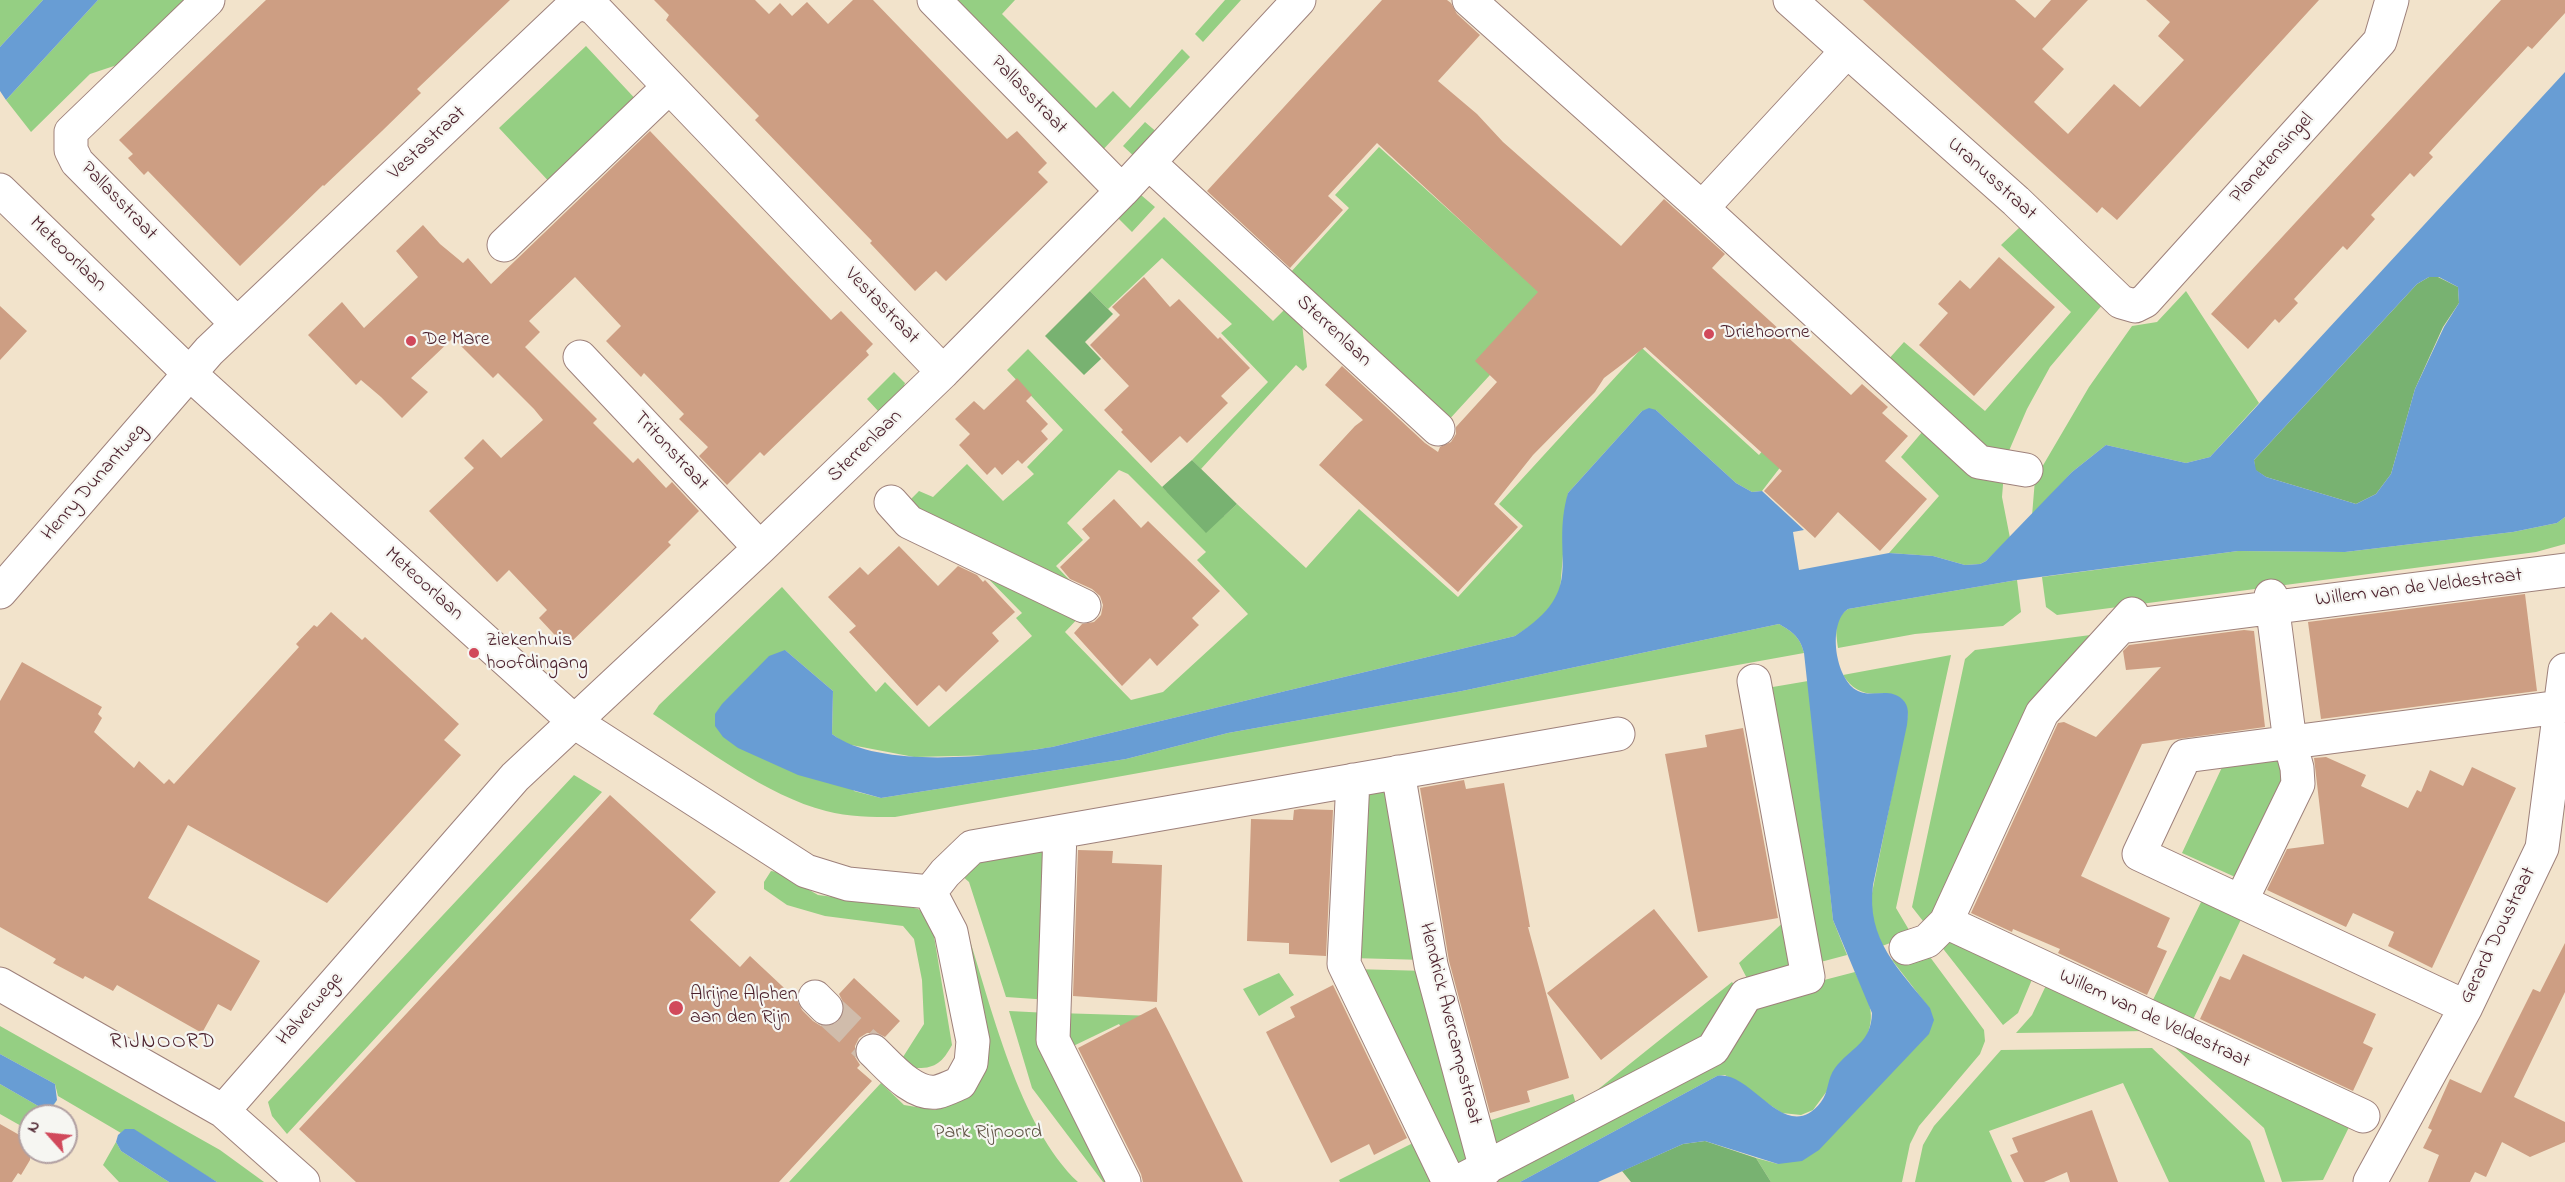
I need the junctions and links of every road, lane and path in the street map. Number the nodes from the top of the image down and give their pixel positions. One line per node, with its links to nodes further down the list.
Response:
1 (208, 0): 15 (street, Pallasstraat)
2 (934, 0): 11 (street, Pallasstraat)
3 (1299, 0): 9 (street, Sterrenlaan)
4 (1469, 0): 12 (street)
5 (1790, 0): 7 (street, Uranusstraat)
6 (2392, 0): 14 (street, Planetensingel)
7 (1847, 51): 12 (street); 14 (street, Uranusstraat)
8 (669, 87): 13 (street); 15 (street, Vestastraat); 17 (street, Vestastraat)
9 (1149, 163): 11 (street, Sterrenlaan); 19 (street, Sterrenlaan)
10 (0, 190): 18 (street, Meteoorlaan)
11 (1122, 191): 17 (street, Sterrenlaan)
12 (1702, 208): 20 (street)
13 (504, 245)
14 (2135, 306)
15 (237, 324): 18 (street, Vestastraat)
16 (580, 357): 22 (street, Tritonstraat)
17 (943, 372): 22 (street, Sterrenlaan)
18 (189, 373): 24 (street, Henry Dunantweg); 30 (street, Meteoorlaan)
19 (1438, 429)
20 (2026, 471)
21 (891, 502): 26 (street)
22 (760, 548): 30 (street, Sterrenlaan)
23 (2565, 570): 25 (street, Willem van de Veldestraat)
24 (0, 592)
25 (2272, 602): 32 (street); 39 (street, Willem van de Veldestraat)
26 (1084, 606)
27 (2565, 673): 29 (street, Gerard Doustraat)
28 (1754, 681): 46 (street, Hendrick Avercampstraat)
29 (2560, 707): 32 (street); 36 (street, Gerard Doustraat)
30 (576, 723): 37 (street, Meteoorlaan); 44 (street, Halverwege)
31 (1618, 734): 33 (street)
32 (2290, 742): 38 (street); 38 (street)
33 (1398, 772): 34 (street); 46 (street, Hendrick Avercampstraat)
34 (1353, 780): 35 (street); 49 (street)
35 (1060, 832): 37 (street); 48 (street)
36 (2553, 852): 42 (street, Gerard Doustraat)
37 (930, 892): 43 (street)
38 (2241, 902): 42 (street)
39 (1946, 922): 40 (street, Willem van de Veldestraat); 45 (street, Willem van de Veldestraat)
40 (1906, 948)
41 (0, 984): 44 (street)
42 (2466, 1007): 50 (street, Gerard Doustraat)
43 (873, 1051)
44 (223, 1111): 47 (street)
45 (2363, 1116)
46 (1472, 1175)
47 (303, 1182)
48 (1124, 1182)
49 (1449, 1182)
50 (2370, 1182)

